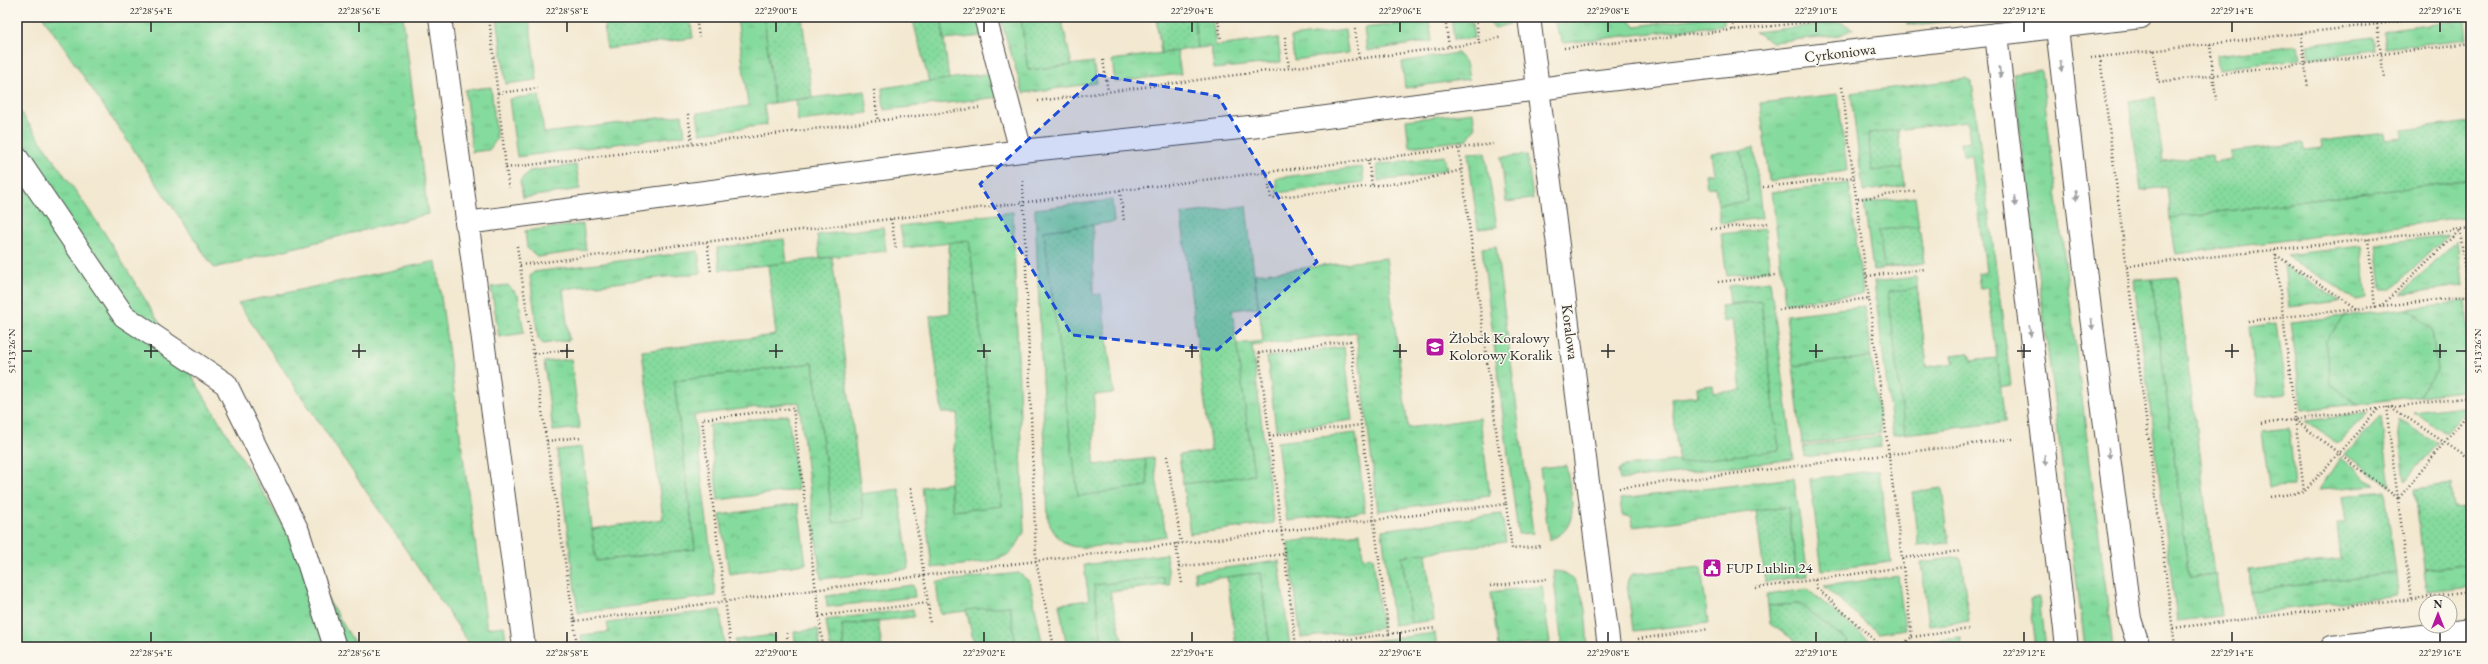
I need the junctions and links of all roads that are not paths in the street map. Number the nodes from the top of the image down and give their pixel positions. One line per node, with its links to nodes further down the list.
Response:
1 (440, 17): 11 (street)
2 (985, 17): 9 (street)
3 (1529, 17): 8 (street, Koralowa)
4 (2142, 17): 6 (street, Cyrkoniowa)
5 (2032, 24): 6 (street, Cyrkoniowa); 7 (street, Cyrkoniowa)
6 (2057, 28): 17 (street, one-way to 17)
7 (1996, 34): 8 (street, Cyrkoniowa); 16 (street, one-way to 16)
8 (1539, 89): 9 (street, Cyrkoniowa); 15 (street, Koralowa)
9 (1021, 151): 11 (street, Cyrkoniowa)
10 (17, 158): 13 (street)
11 (466, 223): 14 (street)
12 (2471, 630): 18 (street)
13 (335, 647)
14 (524, 647)
15 (1609, 647)
16 (2067, 647)
17 (2139, 647)
18 (2332, 647)

